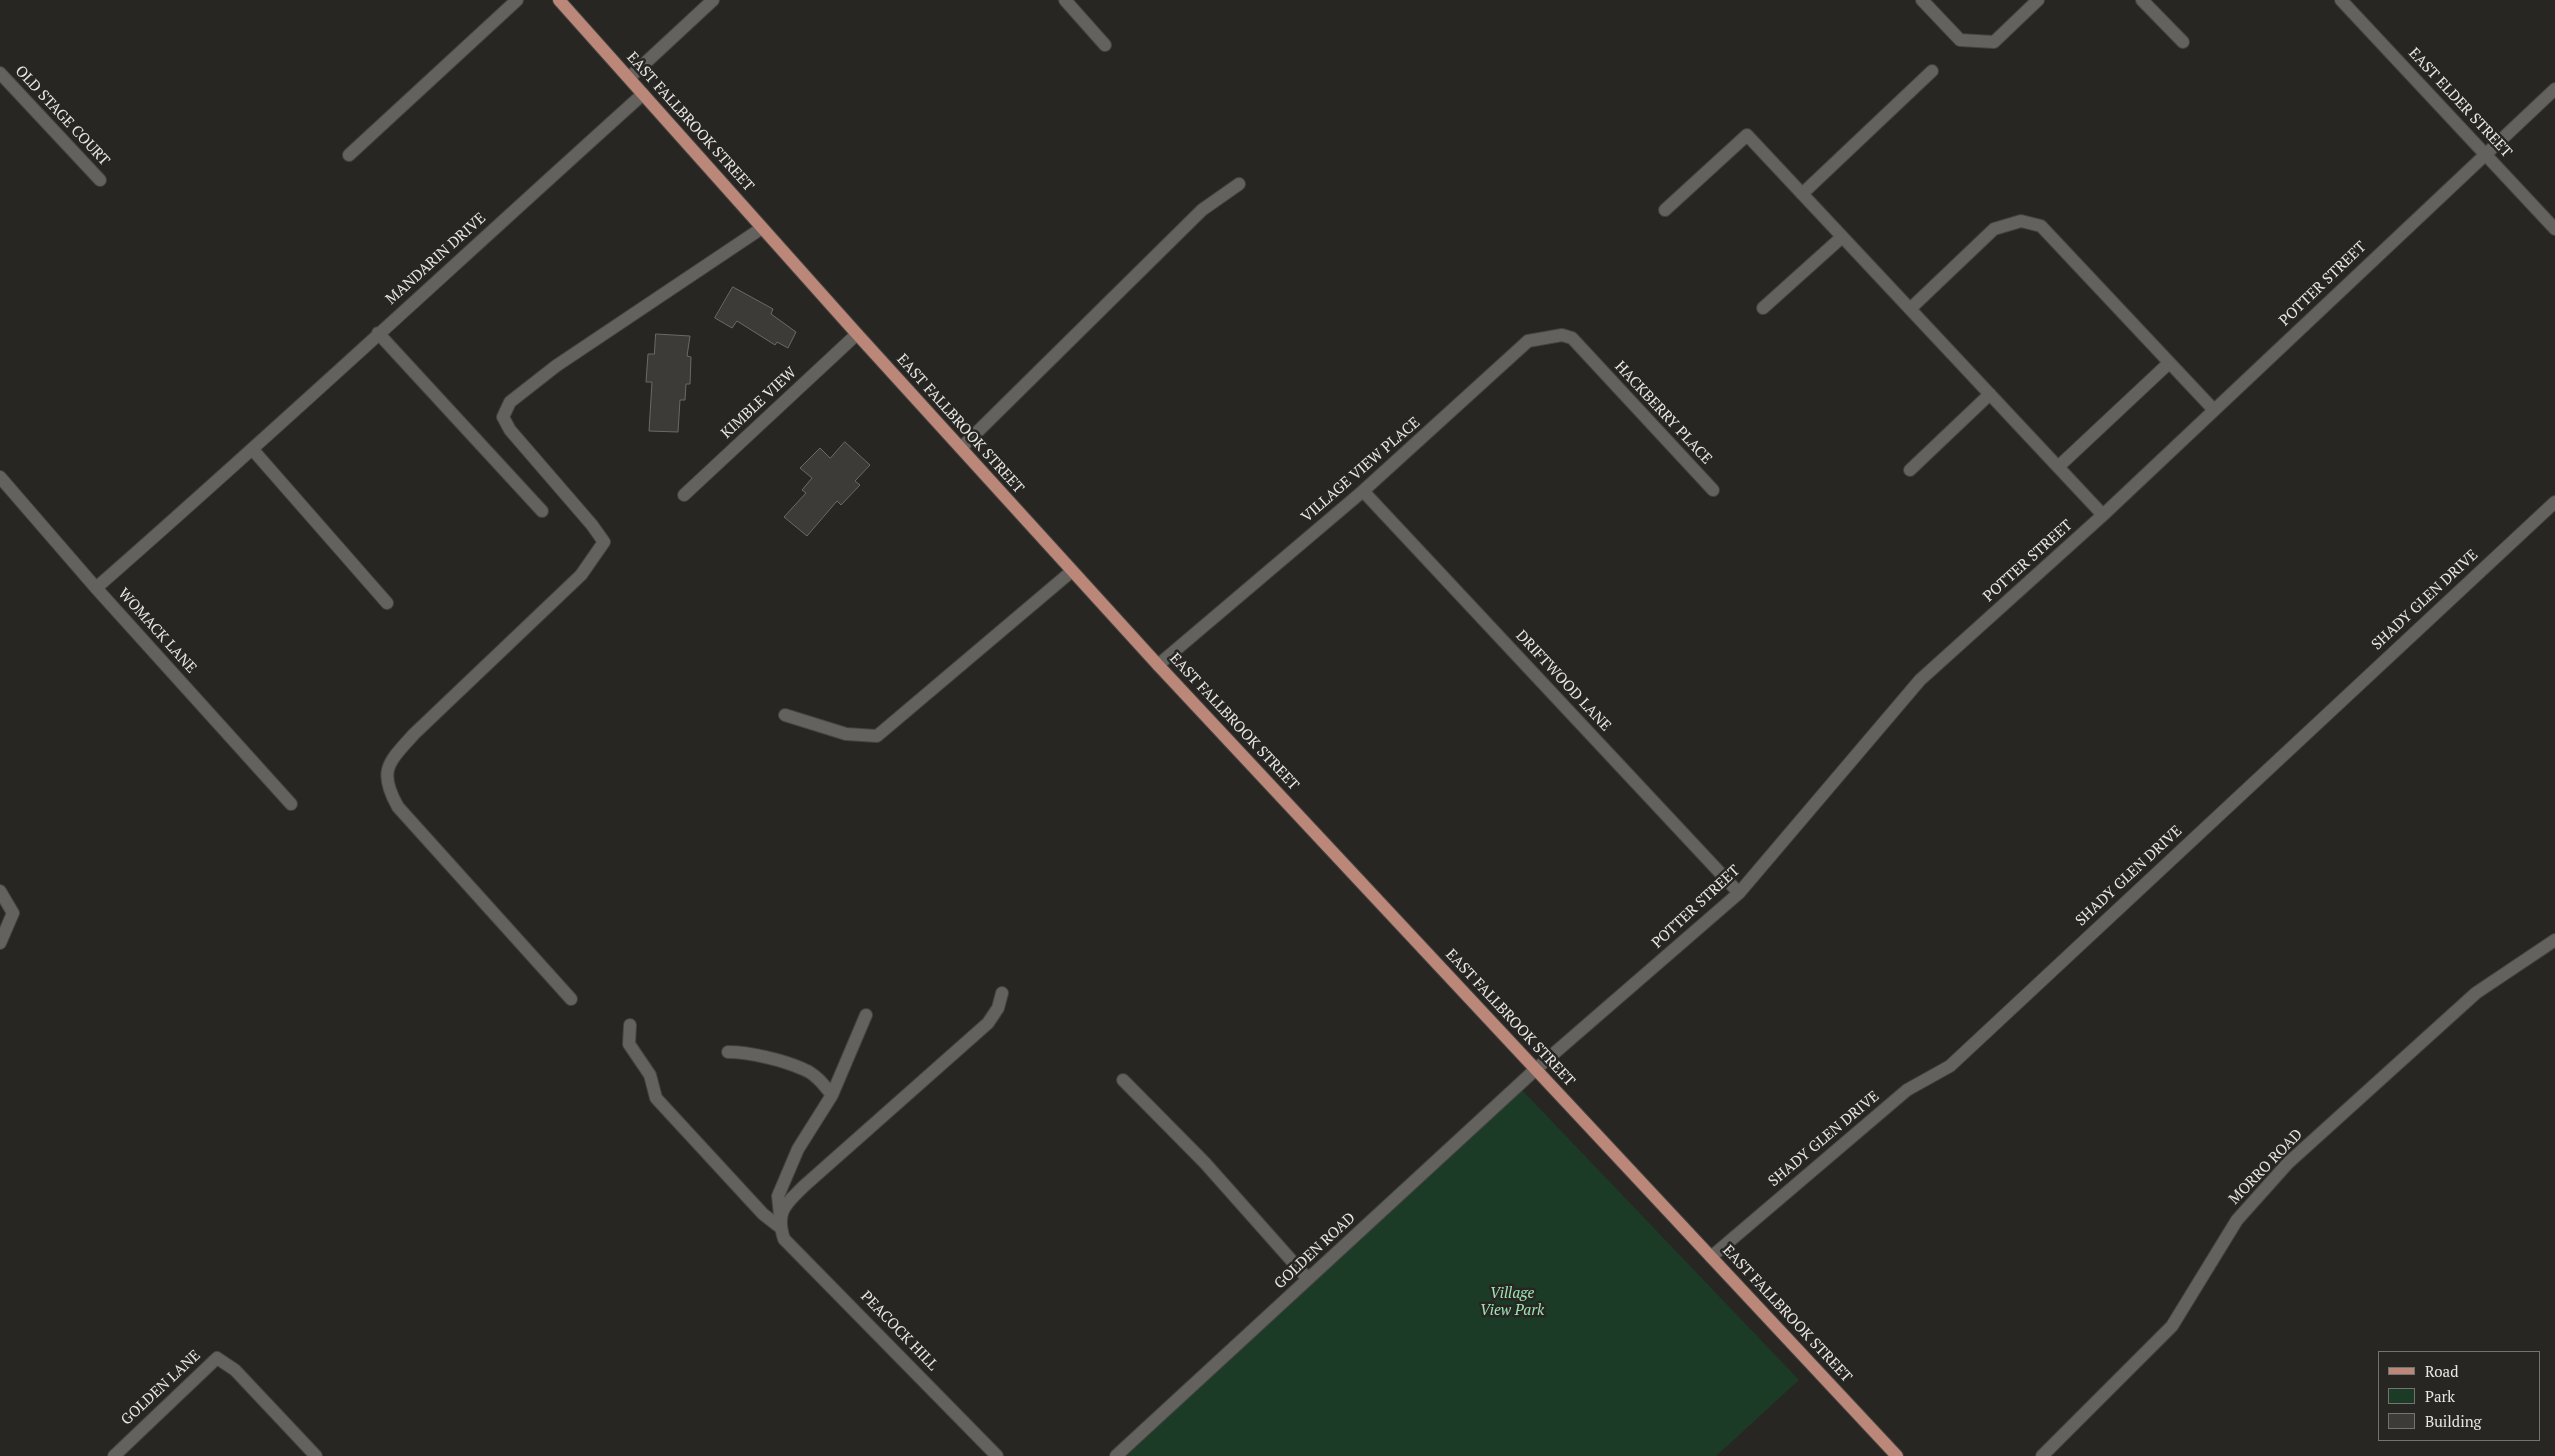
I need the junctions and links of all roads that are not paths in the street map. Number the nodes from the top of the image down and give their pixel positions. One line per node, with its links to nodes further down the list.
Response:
1 (517, 0): 17 (street)
2 (559, 0): 13 (main road, EAST FALLBROOK STREET)
3 (713, 0): 13 (street)
4 (1065, 0): 10 (street)
5 (1922, 0): 6 (street)
6 (2038, 0)
7 (2142, 0): 9 (street)
8 (2341, 0): 16 (street, EAST ELDER STREET)
9 (2183, 42)
10 (1105, 45)
11 (1932, 71): 20 (street)
12 (0, 73): 18 (street, OLD STAGE COURT)
13 (629, 78): 15 (main road, EAST FALLBROOK STREET)
14 (2555, 89): 16 (street, POTTER STREET)
15 (643, 94): 22 (main road, EAST FALLBROOK STREET); 27 (street, MANDARIN DRIVE)
16 (2485, 152): 23 (street, EAST ELDER STREET); 32 (street, POTTER STREET)
17 (348, 155)
18 (100, 180)
19 (1239, 184): 33 (street)
20 (1802, 194): 21 (street); 24 (street)
21 (1665, 210)
22 (762, 228): 28 (main road, EAST FALLBROOK STREET); 55 (street)
23 (2555, 230)
24 (1842, 237): 25 (street); 26 (street)
25 (1763, 308)
26 (1910, 309): 30 (street); 31 (street)
27 (378, 333): 34 (street, MANDARIN DRIVE); 42 (street)
28 (857, 334): 33 (main road, EAST FALLBROOK STREET); 40 (street, KIMBLE VIEW)
29 (1588, 358): 38 (street, HACKBERRY PLACE); 39 (street, VILLAGE VIEW PLACE)
30 (2169, 363): 32 (street); 35 (street)
31 (1990, 394): 35 (street); 36 (street)
32 (2214, 410): 43 (street, POTTER STREET)
33 (961, 448): 44 (main road, EAST FALLBROOK STREET)
34 (253, 450): 45 (street, MANDARIN DRIVE); 46 (street)
35 (2058, 467): 43 (street)
36 (1910, 470)
37 (0, 477): 45 (street, WOMACK LANE)
38 (1713, 490)
39 (1363, 491): 47 (street, VILLAGE VIEW PLACE); 51 (street, DRIFTWOOD LANE)
40 (684, 495)
41 (2555, 502): 63 (street, SHADY GLEN DRIVE)
42 (542, 511)
43 (2103, 515): 51 (street, POTTER STREET)
44 (1072, 571): 47 (main road, EAST FALLBROOK STREET); 48 (street)
45 (96, 588): 49 (street, WOMACK LANE)
46 (387, 603)
47 (1158, 665): 59 (main road, EAST FALLBROOK STREET)
48 (785, 715)
49 (291, 804)
50 (0, 891): 53 (street)
51 (1740, 892): 59 (street, POTTER STREET)
52 (2555, 940): 70 (street, MORRO ROAD)
53 (0, 943)
54 (1002, 993): 62 (street)
55 (570, 999)
56 (866, 1015): 61 (street)
57 (630, 1025): 62 (street)
58 (728, 1052): 61 (street)
59 (1536, 1069): 63 (main road, EAST FALLBROOK STREET); 64 (street, GOLDEN ROAD)
60 (1123, 1080): 64 (street)
61 (832, 1095): 62 (street)
62 (780, 1224): 67 (street, PEACOCK HILL)
63 (1711, 1257): 69 (main road, EAST FALLBROOK STREET)
64 (1308, 1279): 68 (street, GOLDEN ROAD)
65 (115, 1455): 66 (street, GOLDEN LANE)
66 (316, 1456)
67 (997, 1456)
68 (1116, 1456)
69 (1896, 1456)
70 (2042, 1456)

